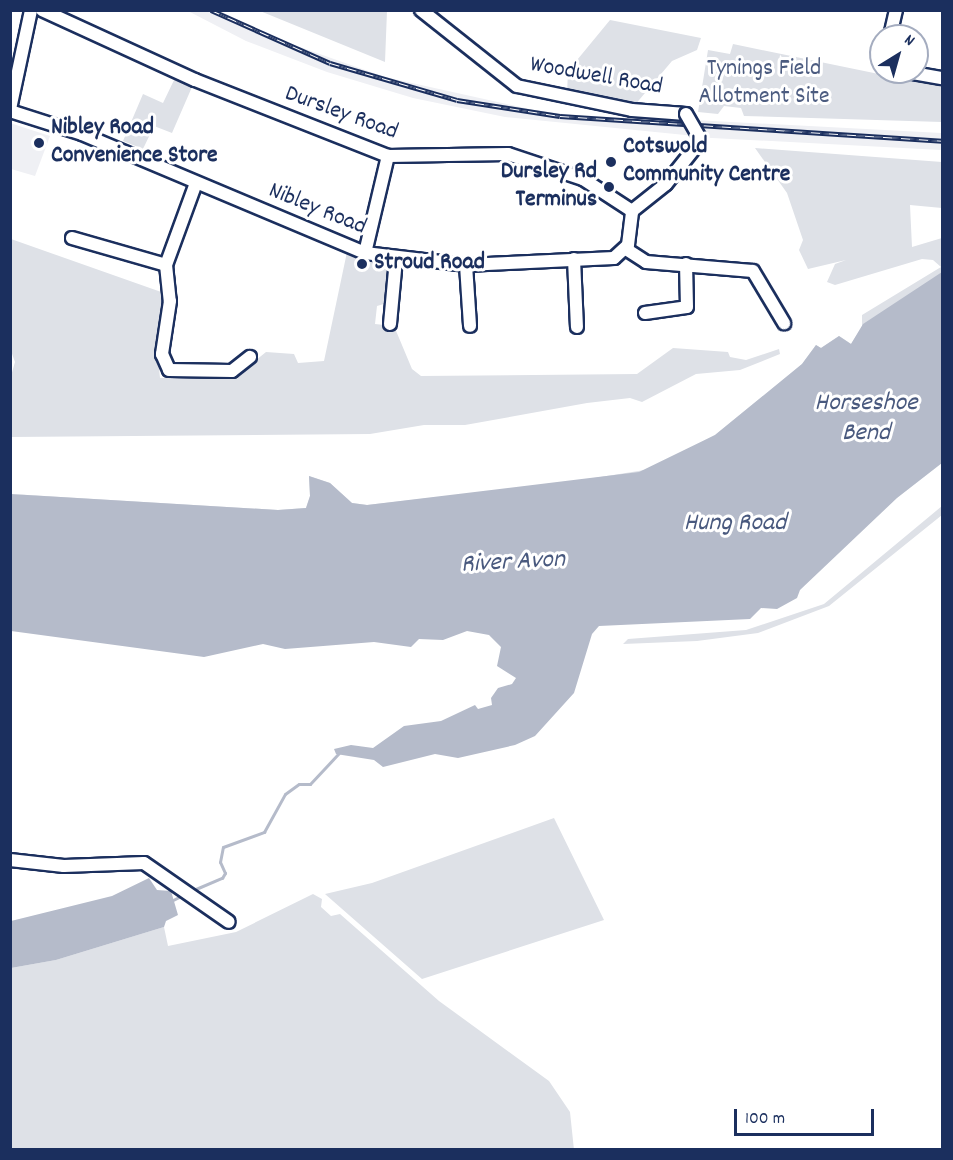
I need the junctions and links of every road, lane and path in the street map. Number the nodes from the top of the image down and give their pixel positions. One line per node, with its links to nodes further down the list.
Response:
1 (31, 10): 4 (street)
2 (42, 10): 5 (street, Dursley Road)
3 (421, 10): 7 (street, Woodwell Road, bridge)
4 (10, 110): 6 (street, Nibley Road)
5 (388, 156): 7 (street, Dursley Road); 10 (street)
6 (196, 183): 10 (street, Nibley Road); 14 (street)
7 (632, 211): 9 (street)
8 (72, 238): 14 (street)
9 (626, 249): 12 (street, Nibley Road); 13 (street)
10 (365, 253): 11 (street, Nibley Road)
11 (396, 259): 15 (street, Nibley Road); 20 (street)
12 (574, 260): 15 (street, Nibley Road); 22 (street)
13 (686, 264): 16 (street); 17 (street)
14 (166, 265): 23 (street)
15 (466, 265): 21 (street)
16 (777, 310): 18 (street); 19 (street)
17 (645, 313)
18 (765, 316)
19 (784, 323)
20 (390, 324)
21 (470, 326)
22 (577, 327)
23 (250, 357)
24 (10, 860): 25 (street)
25 (229, 922)

